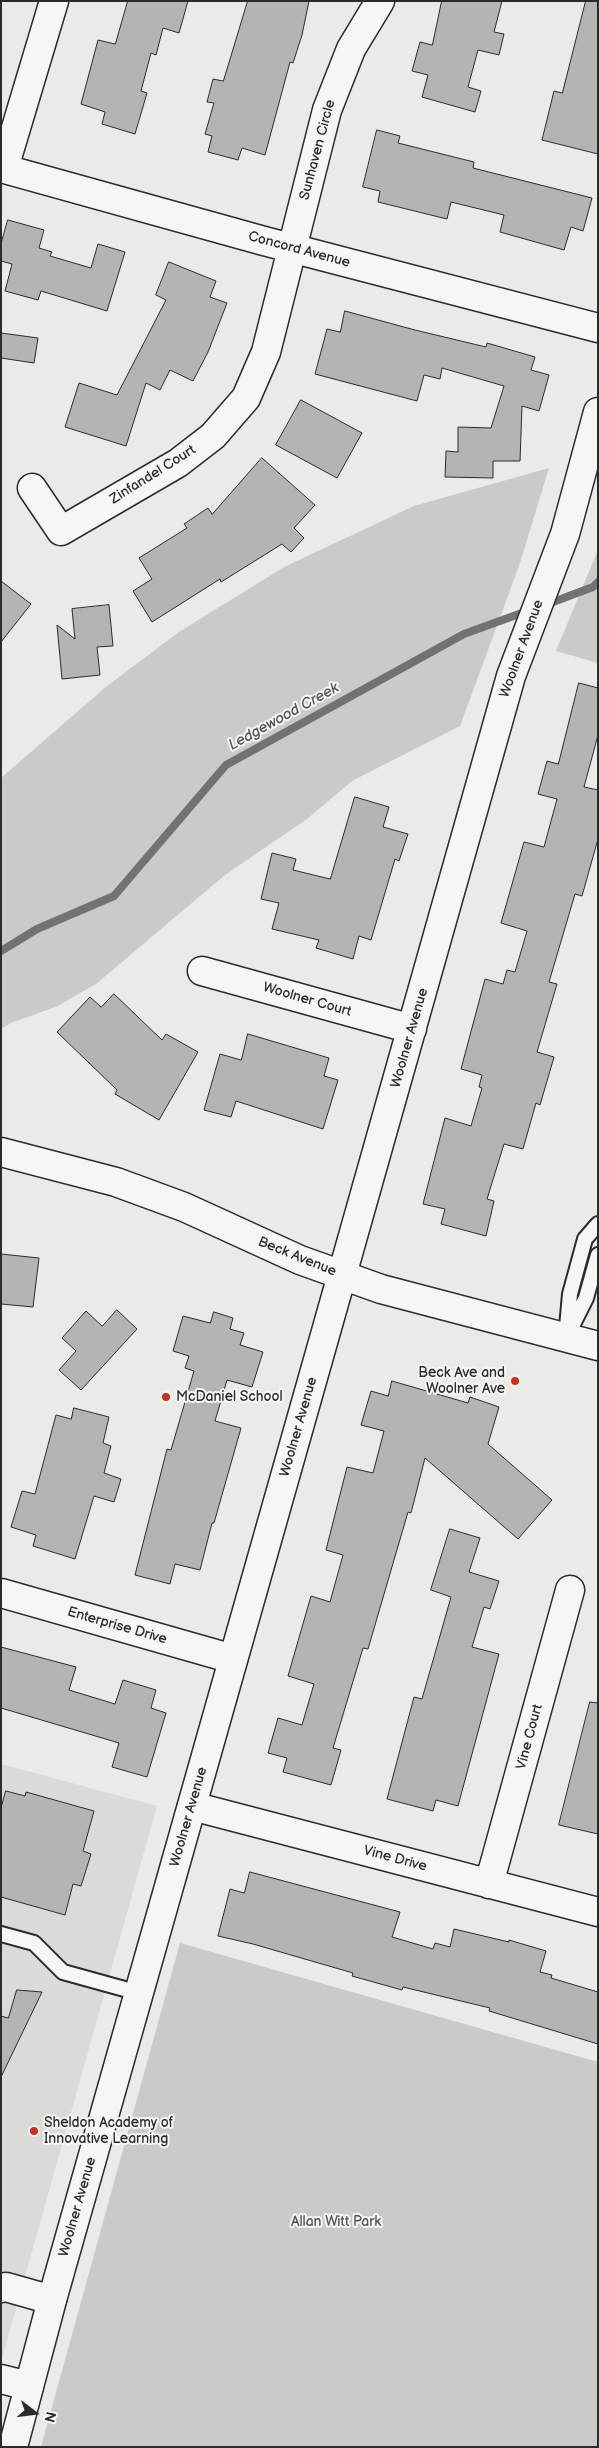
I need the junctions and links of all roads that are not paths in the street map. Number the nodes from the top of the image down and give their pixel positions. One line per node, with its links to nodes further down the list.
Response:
1 (54, 1): 3 (street)
2 (380, 1): 4 (street, Sunhaven Circle)
3 (3, 168): 4 (street, Concord Avenue)
4 (293, 248): 5 (street, Concord Avenue); 7 (street, Zinfandel Court)
5 (598, 328)
6 (598, 412): 9 (street, Woolner Avenue)
7 (32, 488)
8 (202, 971): 9 (street, Woolner Court)
9 (412, 1029): 13 (street, Woolner Avenue)
10 (1, 1152): 13 (street, Beck Avenue)
11 (598, 1224): 14 (lane)
12 (598, 1255): 14 (lane)
13 (342, 1275): 14 (street, Beck Avenue); 18 (street, Woolner Avenue)
14 (566, 1338): 15 (street, Beck Avenue)
15 (598, 1346)
16 (570, 1590): 20 (street, Vine Court)
17 (1, 1593): 18 (street, Enterprise Drive)
18 (233, 1659): 19 (street, Woolner Avenue)
19 (192, 1806): 20 (street, Vine Drive); 23 (street, Woolner Avenue)
20 (489, 1884): 21 (street, Vine Drive)
21 (598, 1912)
22 (1, 1934): 23 (lane)
23 (139, 1993): 25 (street, Woolner Avenue)
24 (1, 2288): 25 (street)
25 (52, 2300): 27 (street, Woolner Avenue)
26 (1, 2379): 27 (street)
27 (29, 2386): 28 (street, Woolner Avenue)
28 (13, 2447)

